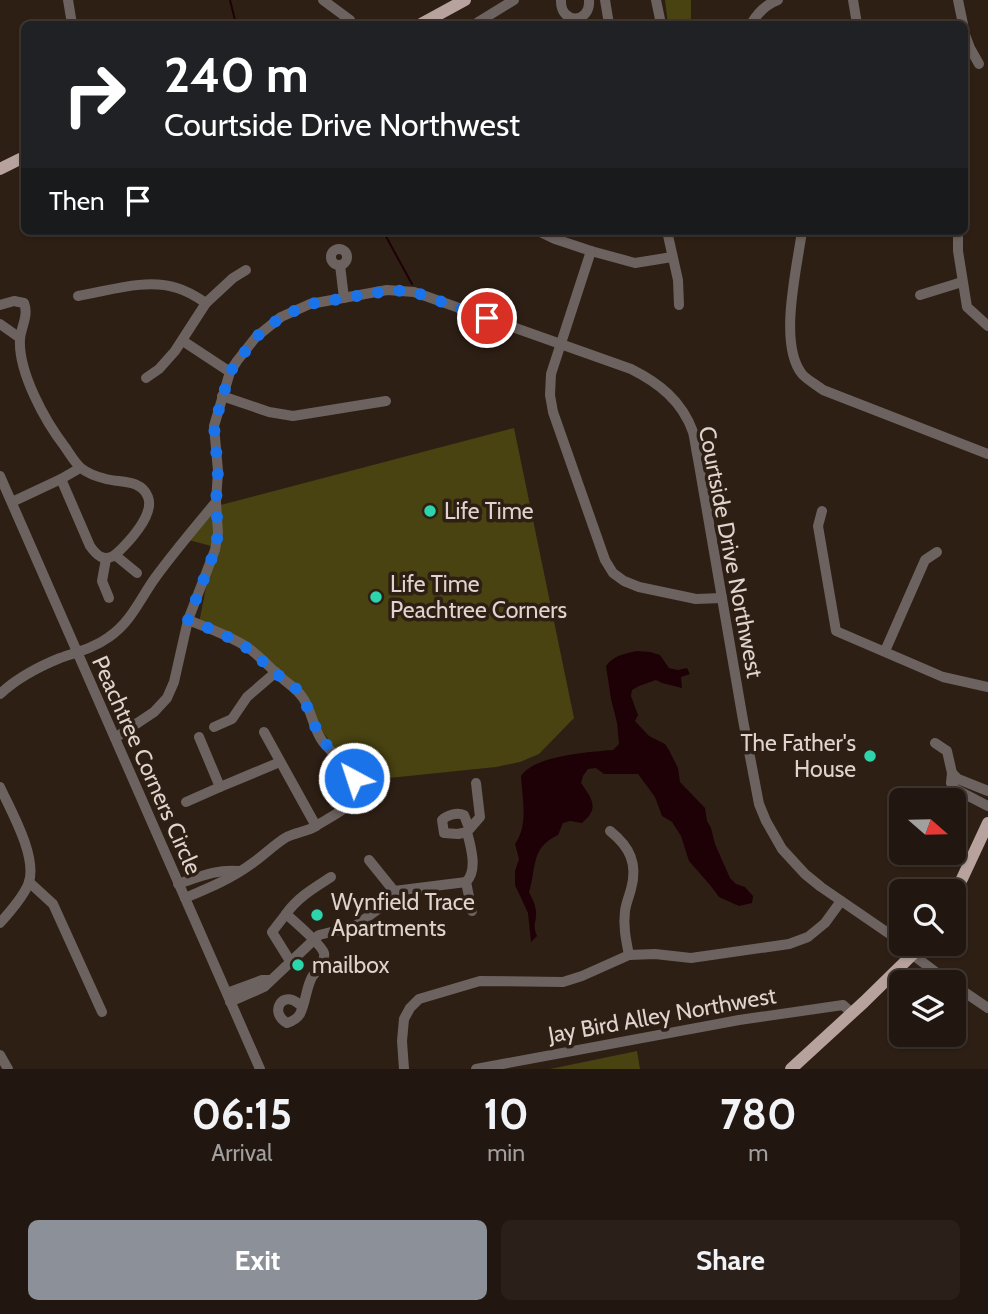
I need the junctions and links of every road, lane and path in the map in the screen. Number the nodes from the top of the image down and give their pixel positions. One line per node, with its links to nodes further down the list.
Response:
1 (68, 0): 13 (street)
2 (323, 0): 14 (street)
3 (466, 0): 12 (main road)
4 (514, 0): 16 (street)
5 (656, 0): 19 (street)
6 (778, 0): 20 (street)
7 (853, 0): 21 (street)
8 (958, 0): 22 (street)
9 (560, 1): 17 (street)
10 (605, 1): 11 (street); 18 (street)
11 (589, 3): 17 (street)
12 (450, 5): 15 (main road)
13 (72, 21)
14 (350, 21)
15 (426, 21)
16 (480, 21)
17 (566, 21)
18 (608, 21)
19 (660, 21)
20 (753, 21)
21 (856, 21)
22 (962, 21)
23 (968, 43): 24 (street)
24 (979, 64)
25 (21, 158): 26 (main road)
26 (0, 169)
27 (546, 235): 31 (street)
28 (668, 235): 32 (street)
29 (801, 235): 51 (street)
30 (958, 235): 35 (street)
31 (592, 251): 32 (street); 46 (street)
32 (672, 257): 41 (street)
33 (340, 265): 38 (street)
34 (246, 270): 39 (street)
35 (962, 282): 36 (street); 43 (street)
36 (920, 295)
37 (78, 296): 39 (street)
38 (344, 298): 46 (street, Courtside Drive Northwest); 47 (street, Courtside Drive Northwest)
39 (206, 303): 45 (street)
40 (0, 305): 44 (street)
41 (678, 305)
42 (0, 324): 44 (street)
43 (988, 326)
44 (20, 338): 52 (street)
45 (183, 341): 47 (street); 48 (street)
46 (561, 344): 62 (street, Courtside Drive Northwest); 62 (street)
47 (230, 372): 49 (street, Courtside Drive Northwest)
48 (146, 378)
49 (222, 396): 50 (street); 56 (street, Courtside Drive Northwest)
50 (386, 401)
51 (988, 454)
52 (80, 468): 54 (street); 59 (street)
53 (0, 476): 55 (street, Peachtree Corners Circle)
54 (61, 479): 55 (street); 59 (street)
55 (12, 502): 65 (street, Peachtree Corners Circle)
56 (216, 502): 63 (street, Courtside Drive Northwest); 65 (street)
57 (822, 512): 64 (street)
58 (937, 552): 64 (street)
59 (111, 557): 60 (street); 61 (street)
60 (137, 573)
61 (109, 598)
62 (722, 598): 95 (street, Courtside Drive Northwest)
63 (188, 620): 66 (street); 72 (street, Courtside Drive Northwest)
64 (884, 651): 67 (street)
65 (77, 653): 68 (street); 72 (street, Peachtree Corners Circle)
66 (276, 672): 69 (street); 84 (street)
67 (988, 687)
68 (0, 694)
69 (214, 727)
70 (264, 732): 74 (street)
71 (199, 737): 78 (street)
72 (115, 738): 92 (street, Peachtree Corners Circle)
73 (935, 743): 75 (street)
74 (280, 762): 78 (street); 84 (street)
75 (952, 773): 79 (street); 82 (street)
76 (476, 783): 91 (street)
77 (0, 787): 81 (street)
78 (220, 787): 80 (street)
79 (988, 791)
80 (186, 802)
81 (3, 803): 90 (street)
82 (988, 806)
83 (988, 823): 89 (main road)
84 (316, 826): 87 (street)
85 (610, 831): 101 (street)
86 (369, 860): 93 (street)
87 (239, 871): 92 (street); 94 (street)
88 (331, 877): 97 (street)
89 (962, 879)
90 (29, 882): 98 (street); 110 (street)
91 (466, 883): 93 (street); 96 (street)
92 (178, 884): 94 (street, Peachtree Corners Circle)
93 (394, 891): 100 (street)
94 (185, 898): 107 (street, Peachtree Corners Circle)
95 (841, 901): 99 (street, Courtside Drive Northwest); 101 (street)
96 (472, 911)
97 (286, 914): 100 (street); 104 (street)
98 (0, 923)
99 (889, 934)
100 (313, 940): 104 (street); 108 (street)
101 (629, 955): 113 (street)
102 (910, 956): 111 (main road)
103 (924, 956): 105 (street, Courtside Drive Northwest)
104 (290, 961): 107 (street)
105 (937, 970)
106 (966, 993): 109 (street)
107 (229, 997): 112 (street, Peachtree Corners Circle)
108 (302, 1007)
109 (988, 1008)
110 (102, 1012)
111 (852, 1013): 114 (street, Jay Bird Alley Northwest); 115 (main road)
112 (260, 1069)
113 (404, 1069)
114 (476, 1069)
115 (791, 1069)

